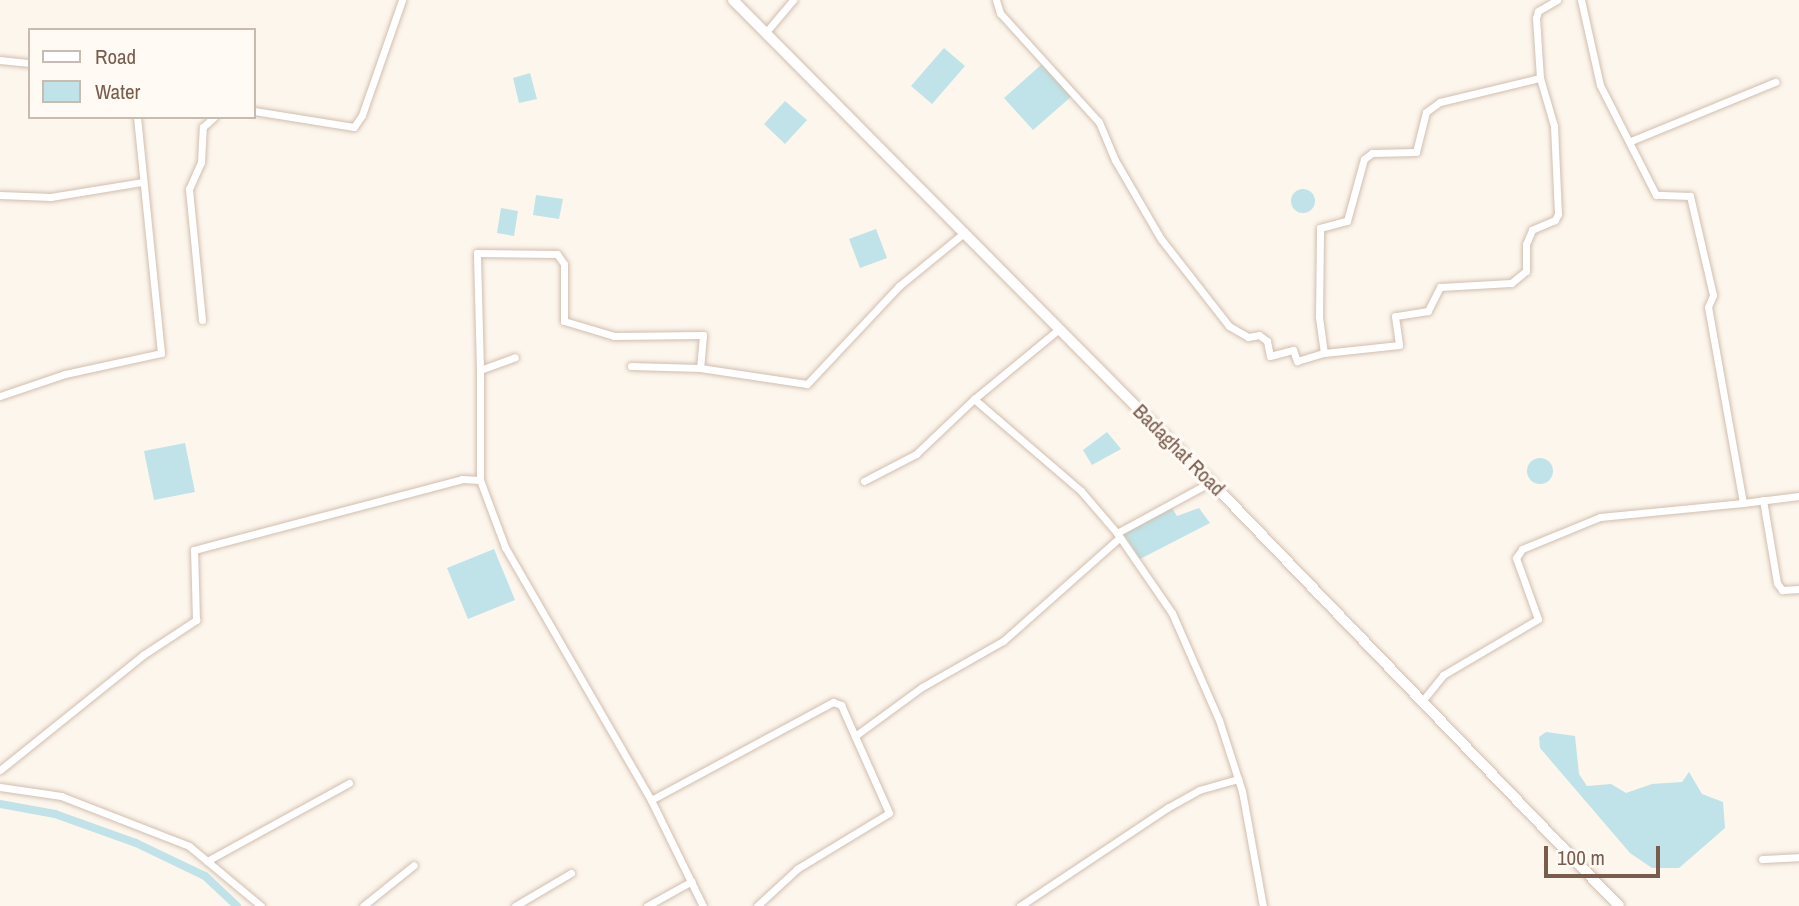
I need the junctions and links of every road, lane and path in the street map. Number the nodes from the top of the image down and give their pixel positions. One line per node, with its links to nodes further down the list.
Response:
1 (402, 0): 12 (street)
2 (733, 0): 7 (main road, Badaghat Road)
3 (793, 0): 7 (street)
4 (996, 0): 21 (street)
5 (1557, 0): 10 (street)
6 (1581, 0): 15 (street)
7 (766, 32): 18 (main road, Badaghat Road)
8 (0, 60): 9 (street)
9 (28, 62)
10 (1540, 78): 21 (street); 21 (street)
11 (1776, 82): 15 (street)
12 (256, 111)
13 (137, 119): 16 (street)
14 (212, 119): 19 (street)
15 (1631, 141): 33 (street)
16 (143, 182): 17 (street); 26 (street)
17 (0, 195)
18 (965, 232): 20 (main road, Badaghat Road); 24 (street)
19 (202, 320)
20 (1059, 329): 27 (street); 30 (main road, Badaghat Road)
21 (1324, 353)
22 (515, 357): 25 (street)
23 (631, 366): 24 (street)
24 (701, 368): 25 (street)
25 (480, 370): 28 (street)
26 (0, 396)
27 (975, 398): 29 (street); 34 (street)
28 (480, 480): 38 (street); 42 (street)
29 (864, 481)
30 (1211, 482): 34 (street); 36 (main road, Badaghat Road)
31 (1799, 496): 32 (street)
32 (1763, 500): 33 (street); 35 (street)
33 (1743, 503): 36 (street)
34 (1118, 535): 37 (street); 39 (street)
35 (1799, 589)
36 (1423, 700): 57 (main road, Badaghat Road)
37 (855, 736): 42 (street); 54 (street)
38 (0, 770)
39 (1238, 779): 55 (street); 56 (street)
40 (349, 783): 45 (street)
41 (0, 787): 45 (street)
42 (651, 800): 48 (street)
43 (1799, 857): 44 (street)
44 (1762, 859)
45 (207, 861): 49 (street)
46 (414, 865): 50 (street)
47 (571, 873): 51 (street)
48 (692, 881): 52 (street); 53 (street)
49 (261, 906)
50 (363, 906)
51 (515, 906)
52 (647, 906)
53 (703, 906)
54 (757, 906)
55 (1020, 906)
56 (1263, 906)
57 (1619, 906)

